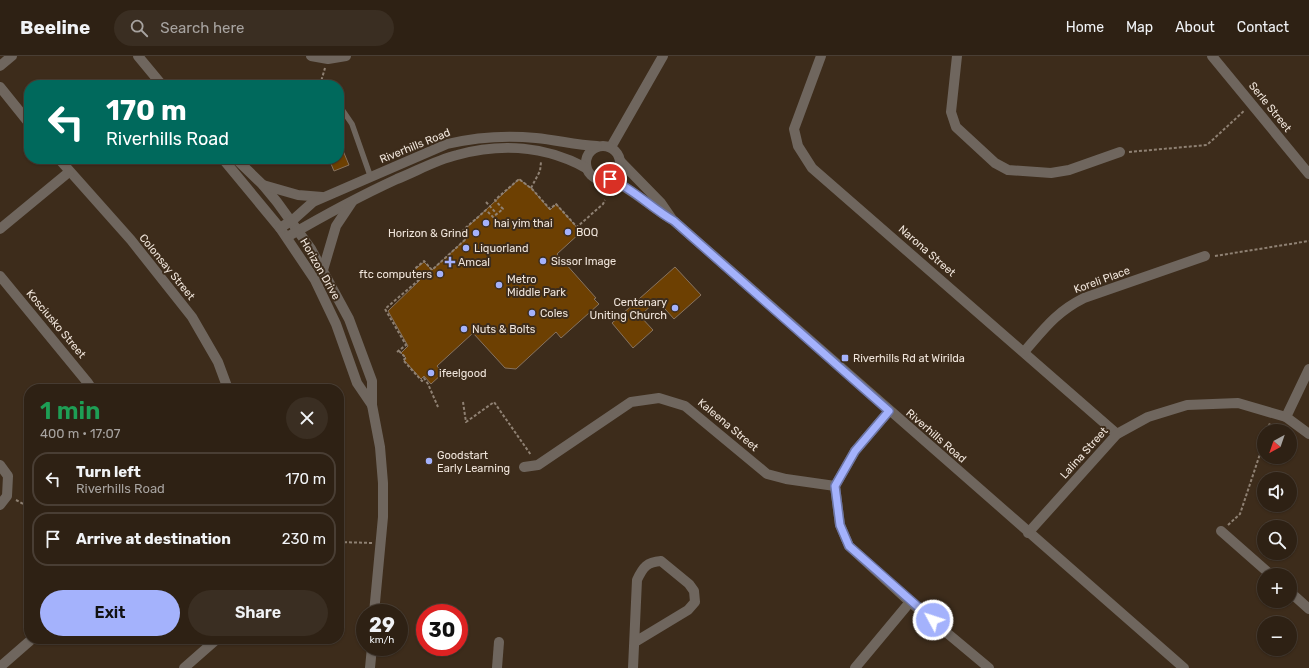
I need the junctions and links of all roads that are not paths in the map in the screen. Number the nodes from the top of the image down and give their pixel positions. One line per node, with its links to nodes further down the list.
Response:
1 (12, 56): 9 (street)
2 (138, 56): 10 (street)
3 (311, 56): 4 (street)
4 (346, 56)
5 (663, 56): 15 (street)
6 (821, 56): 38 (street, Narona Street)
7 (957, 56): 16 (street)
8 (1212, 56): 23 (street, Serle Street)
9 (0, 66)
10 (158, 80)
11 (0, 88): 13 (street)
12 (344, 112): 24 (lane)
13 (24, 117)
14 (597, 146): 15 (street); 21 (street); 24 (street, Riverhills Road)
15 (611, 147): 17 (street)
16 (1120, 152)
17 (620, 161): 25 (street); 30 (street, Riverhills Road)
18 (63, 164): 22 (street, Colonsay Street)
19 (227, 164): 31 (street, Horizon Drive)
20 (242, 164): 26 (street, Horizon Drive)
21 (586, 168): 25 (street); 28 (street, Riverhills Road)
22 (69, 172): 32 (street); 41 (street, Colonsay Street)
23 (1309, 174)
24 (371, 178): 27 (street, Riverhills Road)
25 (610, 179): 30 (street, Riverhills Road)
26 (263, 185): 27 (street); 29 (street, Horizon Drive)
27 (326, 197): 29 (street, Riverhills Road)
28 (352, 202): 33 (street, Riverhills Road); 36 (street)
29 (292, 220): 31 (street, Riverhills Road); 33 (street, Horizon Drive)
30 (674, 221): 43 (street, Riverhills Road)
31 (280, 228): 34 (street, Horizon Drive)
32 (0, 229)
33 (298, 231): 34 (street, Riverhills Road); 36 (street, Horizon Drive)
34 (287, 237): 42 (street, Horizon Drive)
35 (1205, 256): 38 (street, Koreli Place)
36 (323, 270): 42 (street, Horizon Drive)
37 (0, 276): 40 (street, Kosciusko Street)
38 (1024, 352): 45 (street, Narona Street)
39 (1309, 369): 44 (street)
40 (89, 384)
41 (226, 384)
42 (372, 405): 56 (street, Horizon Drive)
43 (889, 411): 49 (street); 52 (street, Riverhills Road)
44 (1286, 417): 45 (street, Lalina Street); 46 (street, Lalina Street)
45 (1117, 434): 52 (street, Lalina Street)
46 (1309, 434)
47 (0, 465): 50 (street)
48 (524, 466): 49 (street, Kaleena Street)
49 (835, 486): 55 (street)
50 (0, 505)
51 (1222, 531): 53 (street)
52 (1028, 533): 70 (street, Riverhills Road)
53 (1263, 568)
54 (1297, 599): 57 (street)
55 (910, 602): 68 (street); 69 (street)
56 (375, 604)
57 (1309, 610)
58 (499, 642): 66 (street)
59 (635, 642): 59 (street); 67 (street)
60 (26, 644): 63 (street)
61 (211, 644): 64 (street)
62 (371, 656): 65 (street)
63 (0, 667)
64 (184, 668)
65 (370, 668)
66 (497, 668)
67 (633, 668)
68 (855, 668)
69 (989, 668)
70 (1184, 668)

